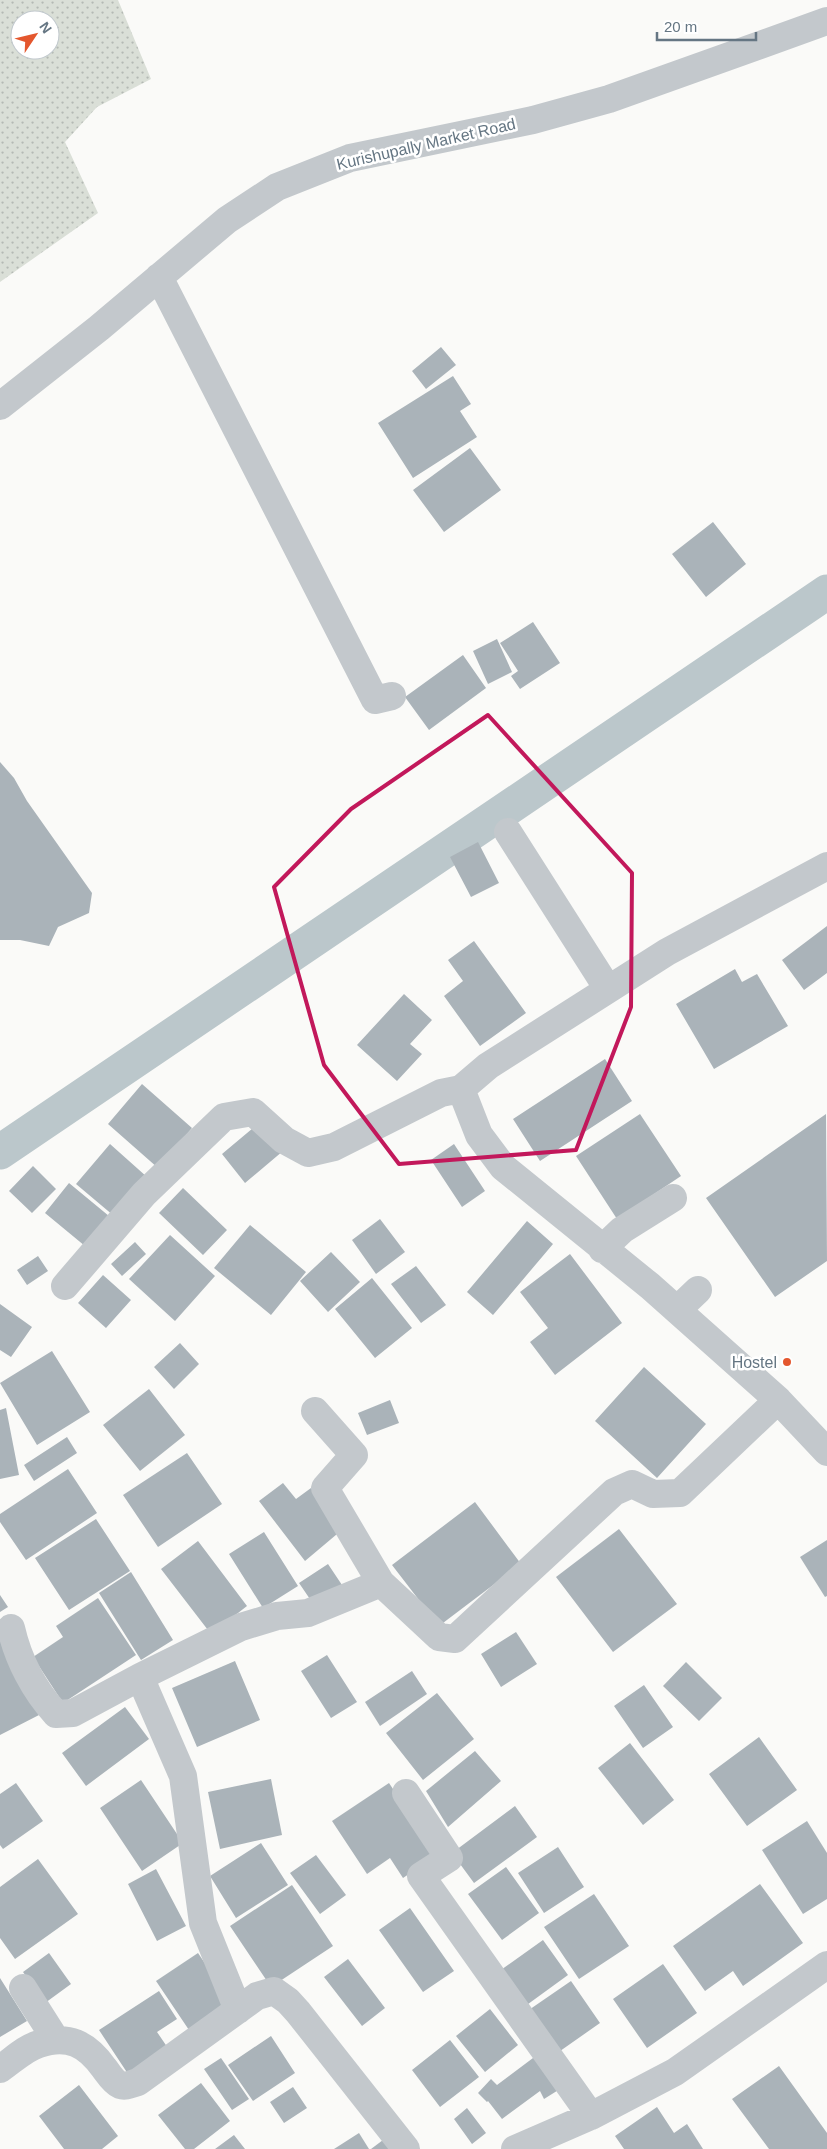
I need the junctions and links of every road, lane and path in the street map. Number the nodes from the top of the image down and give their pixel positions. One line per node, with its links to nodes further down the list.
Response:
1 (827, 21): 2 (street, Kurishupally Market Road)
2 (159, 277): 3 (street, Kurishupally Market Road); 4 (street)
3 (0, 406)
4 (392, 696)
5 (508, 832): 7 (street)
6 (827, 866): 7 (street)
7 (608, 990): 8 (street)
8 (461, 1090): 10 (street); 11 (street)
9 (673, 1198): 10 (street)
10 (602, 1249): 13 (street)
11 (65, 1286)
12 (698, 1290): 13 (street)
13 (677, 1310): 14 (street)
14 (778, 1400): 16 (street); 17 (street)
15 (315, 1412): 17 (street)
16 (827, 1452)
17 (381, 1584): 19 (street)
18 (11, 1628): 19 (street)
19 (140, 1677): 23 (street)
20 (406, 1794): 26 (street)
21 (827, 1965): 26 (street)
22 (23, 1988): 24 (street)
23 (238, 2010): 24 (street); 27 (street)
24 (56, 2040): 25 (street)
25 (0, 2069)
26 (591, 2116): 28 (street)
27 (406, 2149)
28 (515, 2149)

